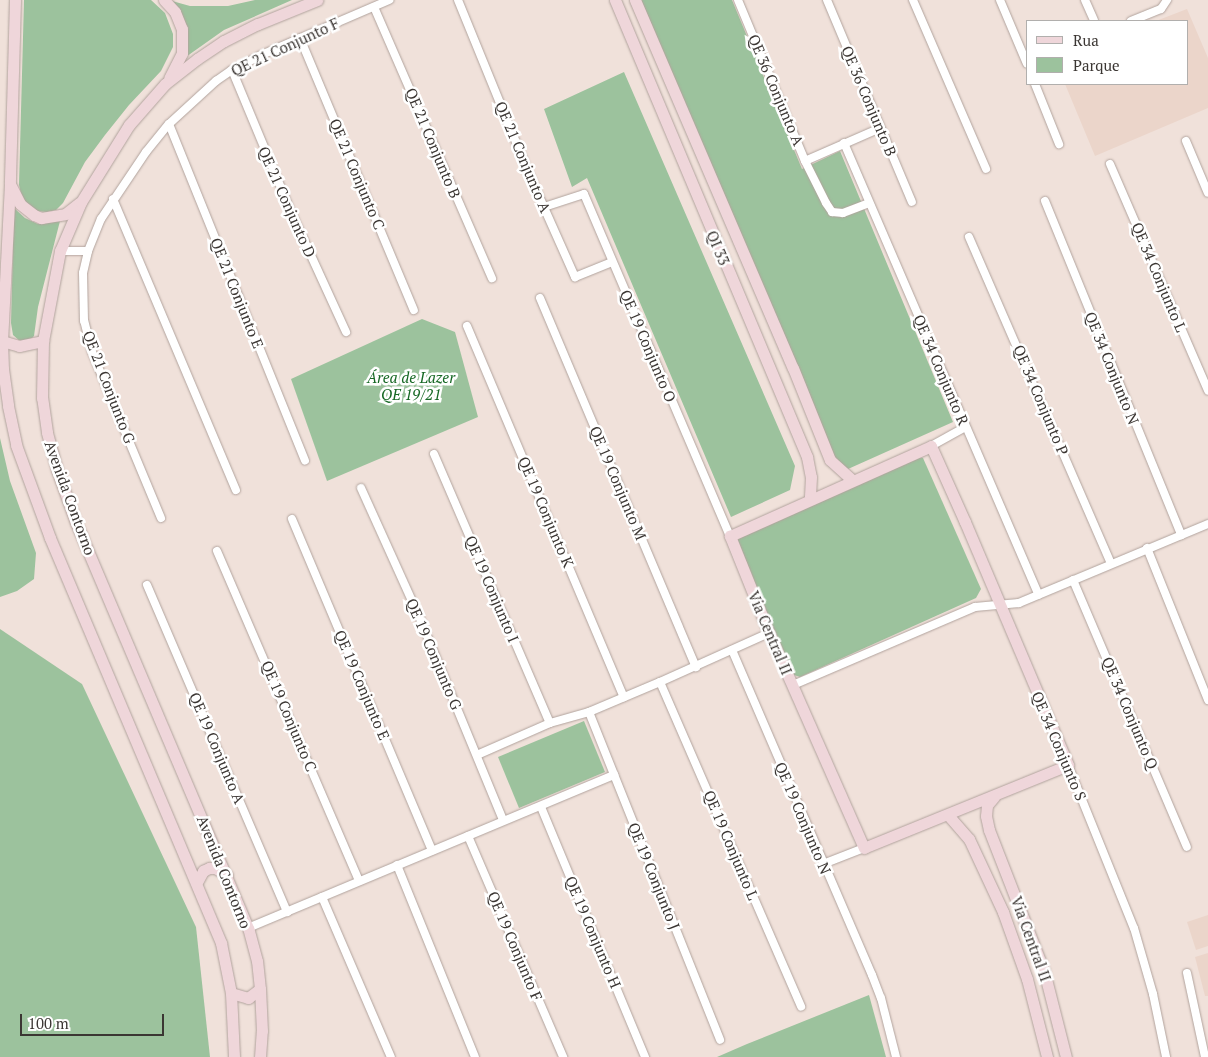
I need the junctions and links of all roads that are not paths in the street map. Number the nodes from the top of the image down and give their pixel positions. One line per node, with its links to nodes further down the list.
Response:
1 (15, 0): 30 (street, Avenida Contorno)
2 (164, 0): 20 (street)
3 (317, 0): 20 (street, Avenida Contorno)
4 (389, 0): 14 (street, QE 21 Conjunto F)
5 (458, 0): 37 (street, QE 21 Conjunto A)
6 (615, 0): 50 (street, QI 33)
7 (635, 0): 49 (street, QI 33)
8 (738, 0): 27 (street, QE 36 Conjunto A)
9 (827, 0): 23 (street, QE 36 Conjunto B)
10 (913, 0): 29 (street)
11 (1000, 0): 18 (street)
12 (1086, 0): 15 (street)
13 (1167, 0): 16 (street)
14 (374, 6): 17 (street, QE 21 Conjunto F); 42 (street, QE 21 Conjunto B)
15 (1094, 20)
16 (1134, 20)
17 (300, 38): 19 (street, QE 21 Conjunto F); 44 (street, QE 21 Conjunto C)
18 (1026, 62)
19 (232, 70): 22 (street, QE 21 Conjunto F); 46 (street, QE 21 Conjunto D)
20 (165, 84): 34 (street, Avenida Contorno)
21 (1035, 85): 26 (street)
22 (169, 124): 32 (street, QE 21 Conjunto F); 55 (street, QE 21 Conjunto E)
23 (880, 128): 25 (street, QE 36 Conjunto A); 36 (street, QE 36 Conjunto B)
24 (1186, 141): 31 (street)
25 (844, 143): 27 (street, QE 36 Conjunto A); 35 (street, QE 34 Conjunto R)
26 (1059, 144)
27 (806, 161): 35 (street)
28 (1110, 164): 51 (street, QE 34 Conjunto L)
29 (986, 168)
30 (10, 184): 34 (street); 47 (street, Avenida Contorno)
31 (1208, 193)
32 (113, 199): 40 (street, QE 21 Conjunto F); 58 (street)
33 (1045, 201): 63 (street, QE 34 Conjunto N)
34 (81, 202): 39 (street, Avenida Contorno)
35 (869, 202): 52 (street, QE 34 Conjunto R)
36 (912, 202)
37 (544, 208): 41 (street, QE 21 Conjunto A); 41 (street, QE 19 Conjunto O)
38 (969, 237): 67 (street, QE 34 Conjunto P)
39 (60, 250): 40 (street); 48 (street, Avenida Contorno)
40 (88, 251): 60 (street, QE 21 Conjunto G)
41 (612, 262): 64 (street, QE 19 Conjunto O)
42 (492, 279)
43 (540, 298): 74 (street, QE 19 Conjunto M)
44 (414, 310)
45 (467, 326): 77 (street, QE 19 Conjunto K)
46 (346, 332)
47 (2, 341): 48 (street); 96 (street, Avenida Contorno)
48 (43, 341): 94 (street, Avenida Contorno)
49 (793, 368): 50 (street); 56 (street, QI 33)
50 (772, 376): 59 (street, QI 33)
51 (1208, 391)
52 (965, 426): 53 (street); 70 (street, QE 34 Conjunto R)
53 (931, 446): 56 (street); 71 (street)
54 (434, 454): 80 (street, QE 19 Conjunto I)
55 (304, 461)
56 (852, 480): 59 (street)
57 (361, 488): 81 (street, QE 19 Conjunto G)
58 (236, 490)
59 (810, 499): 64 (street)
60 (161, 518)
61 (292, 519): 91 (street, QE 19 Conjunto E)
62 (1208, 524): 63 (street)
63 (1181, 535): 65 (street)
64 (730, 536): 72 (street, Via Central II)
65 (1147, 548): 67 (street); 78 (street)
66 (217, 551): 95 (street, QE 19 Conjunto C)
67 (1111, 563): 68 (street)
68 (1073, 580): 70 (street); 89 (street, QE 34 Conjunto Q)
69 (147, 584): 98 (street, QE 19 Conjunto A)
70 (1039, 595): 71 (street)
71 (999, 606): 76 (street); 82 (street, QE 34 Conjunto S)
72 (770, 633): 73 (street); 76 (street, Via Central II)
73 (732, 650): 74 (street); 92 (street, QE 19 Conjunto N)
74 (696, 667): 75 (street)
75 (660, 682): 77 (street); 103 (street, QE 19 Conjunto L)
76 (792, 685): 90 (street, Via Central II)
77 (624, 697): 79 (street)
78 (1208, 700)
79 (589, 712): 80 (street); 83 (street, QE 19 Conjunto J)
80 (550, 723): 81 (street)
81 (477, 755): 87 (street, QE 19 Conjunto G)
82 (1068, 766): 84 (street); 114 (street, QE 34 Conjunto S)
83 (614, 775): 85 (street); 104 (street, QE 19 Conjunto J)
84 (994, 797): 86 (street); 105 (street, Via Central II)
85 (541, 807): 87 (street); 112 (street, QE 19 Conjunto H)
86 (948, 815): 90 (street); 106 (street, Via Central II)
87 (504, 820): 88 (street)
88 (468, 836): 91 (street); 111 (street, QE 19 Conjunto F)
89 (1187, 847)
90 (864, 848): 92 (street)
91 (432, 851): 93 (street)
92 (823, 864): 113 (street, QE 19 Conjunto N)
93 (397, 866): 95 (street); 110 (street)
94 (227, 875): 96 (street); 99 (street, Avenida Contorno)
95 (359, 881): 97 (street)
96 (197, 882): 102 (street, Avenida Contorno)
97 (322, 897): 98 (street); 109 (street)
98 (288, 912): 99 (street)
99 (248, 928): 101 (street, Avenida Contorno)
100 (1187, 973): 115 (street)
101 (260, 990): 102 (street); 108 (street, Avenida Contorno)
102 (231, 993): 107 (street, Avenida Contorno)
103 (801, 1007)
104 (720, 1040)
105 (1065, 1052): 106 (street)
106 (1046, 1054)
107 (234, 1057)
108 (260, 1057)
109 (391, 1057)
110 (475, 1057)
111 (562, 1057)
112 (645, 1057)
113 (896, 1057)
114 (1166, 1057)
115 (1205, 1057)

